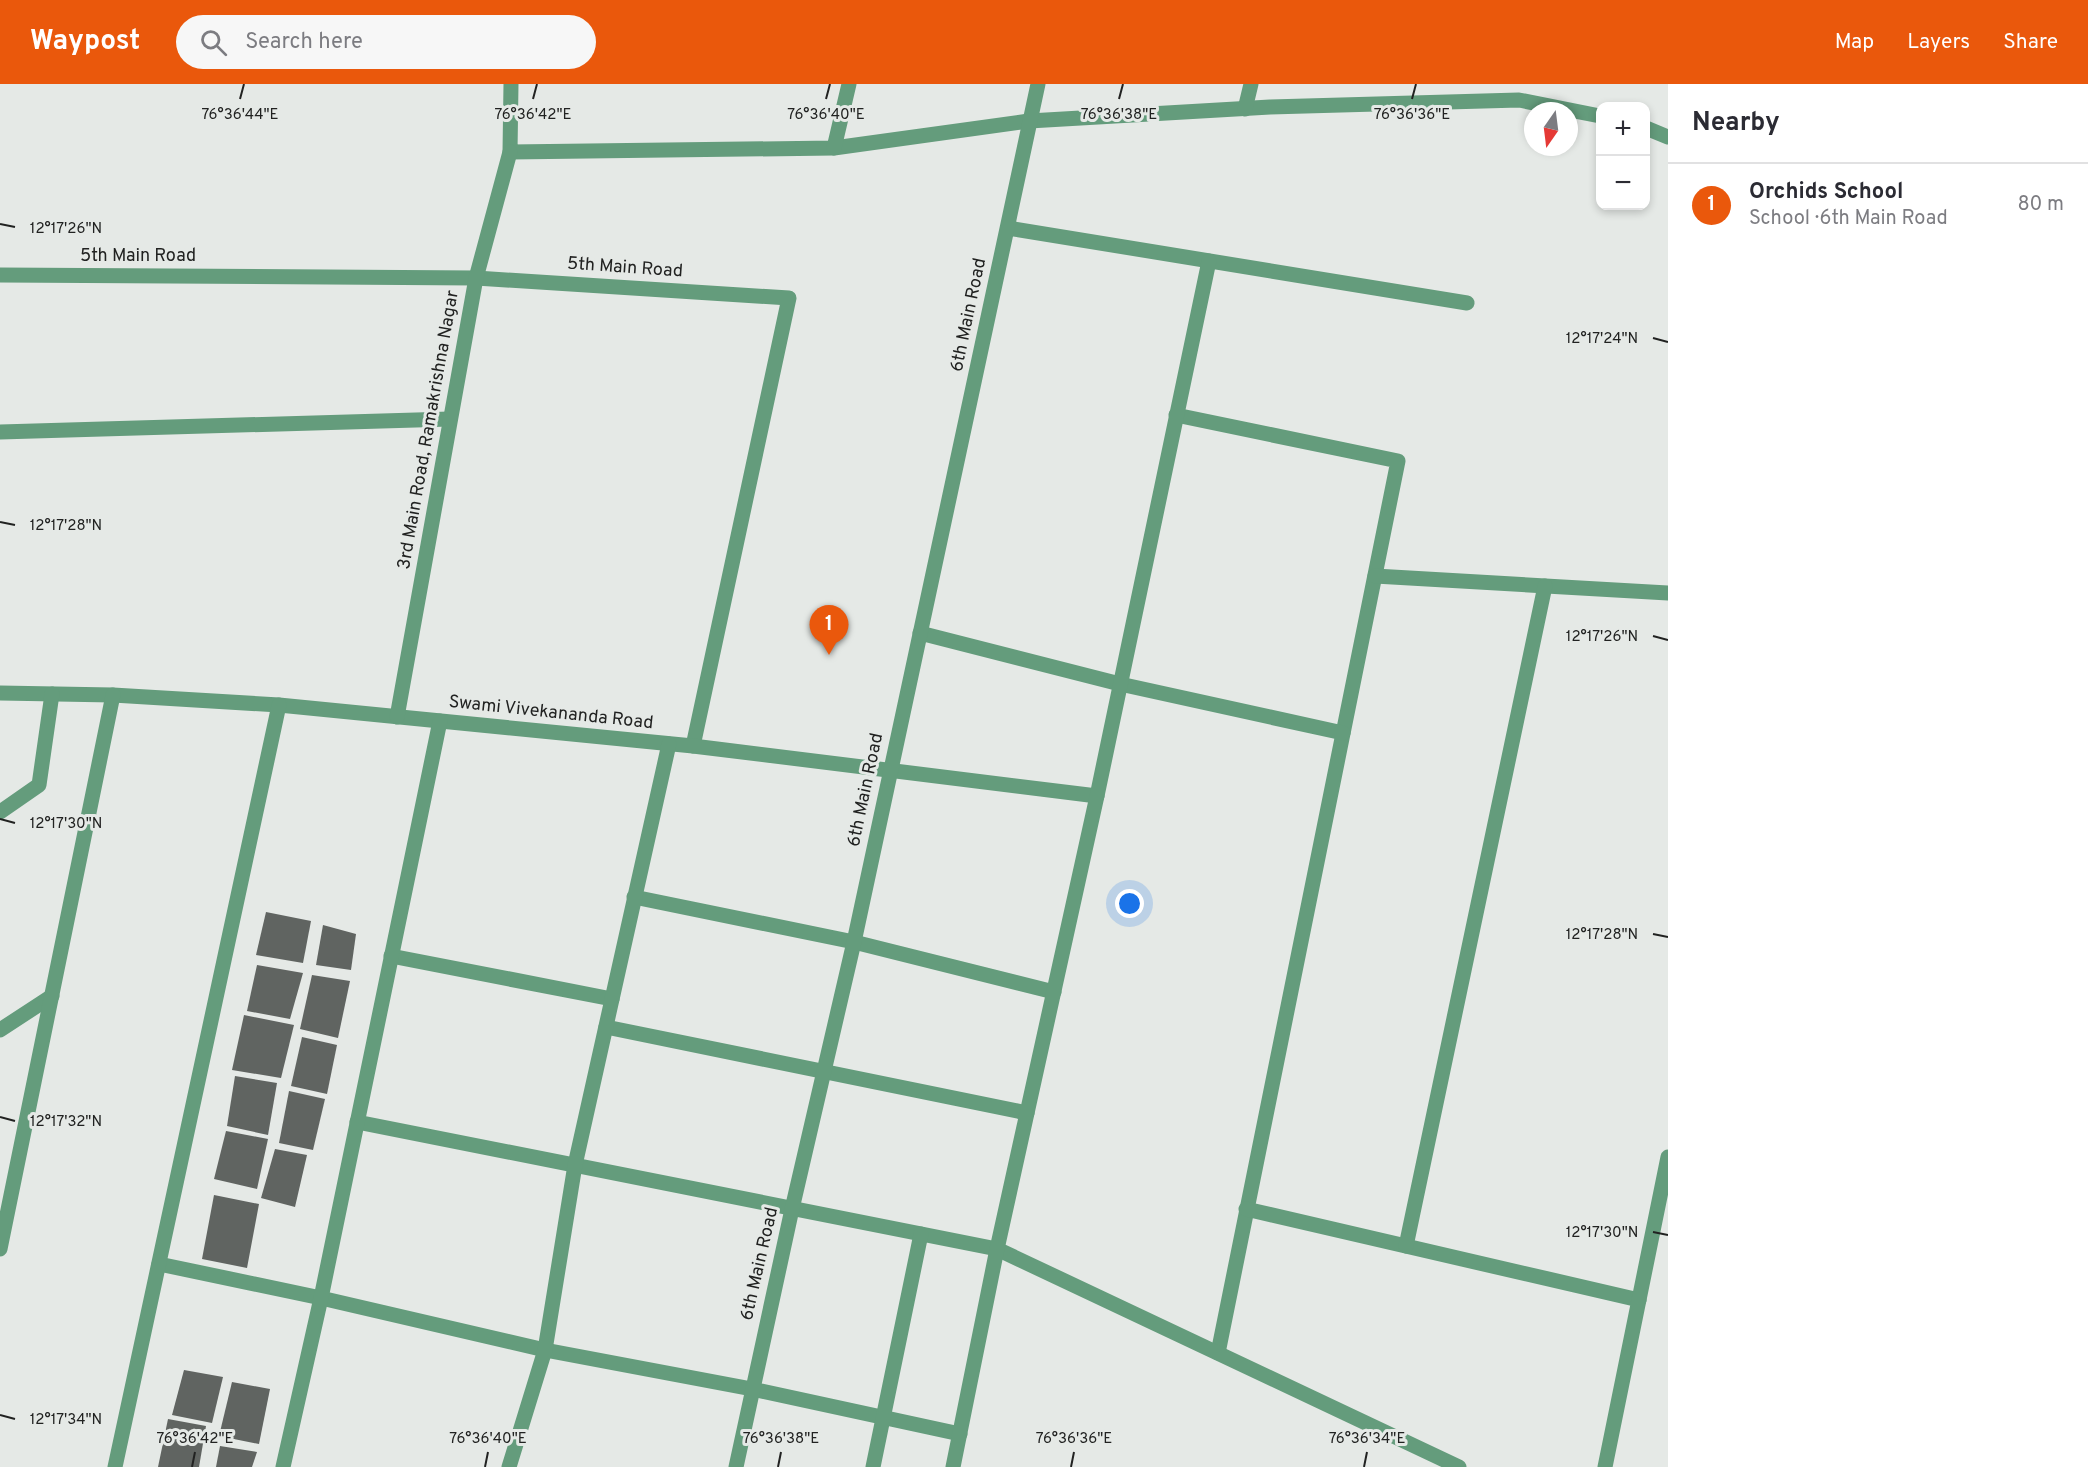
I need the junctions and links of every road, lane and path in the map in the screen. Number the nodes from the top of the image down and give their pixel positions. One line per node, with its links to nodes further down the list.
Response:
1 (511, 84): 11 (street, 3rd Main Road, Ramakrishna Nagar)
2 (849, 84): 10 (street)
3 (1038, 84): 7 (street, 6th Main Road)
4 (1251, 84): 5 (street)
5 (1245, 109): 6 (street); 7 (street)
6 (1596, 115)
7 (1029, 121): 10 (street); 12 (street, 6th Main Road)
8 (1650, 130): 9 (street)
9 (1668, 137)
10 (834, 148): 11 (street)
11 (510, 152): 15 (street, 3rd Main Road, Ramakrishna Nagar)
12 (1008, 228): 13 (street); 23 (street, 6th Main Road)
13 (1209, 261): 16 (street); 17 (street)
14 (0, 275): 15 (street, 5th Main Road)
15 (476, 278): 18 (street, 3rd Main Road, Ramakrishna Nagar); 33 (street, 5th Main Road)
16 (1467, 303)
17 (1176, 415): 20 (street); 24 (street)
18 (450, 419): 19 (street); 29 (street, 3rd Main Road, Ramakrishna Nagar)
19 (0, 432)
20 (1375, 576): 21 (street); 31 (street)
21 (1545, 586): 22 (street); 53 (street)
22 (1668, 593)
23 (920, 633): 24 (street); 34 (street, 6th Main Road)
24 (1120, 684): 31 (street); 35 (street)
25 (0, 693): 26 (street, Swami Vivekananda Road)
26 (52, 694): 27 (street, Swami Vivekananda Road); 36 (street)
27 (113, 694): 28 (street, Swami Vivekananda Road); 41 (street)
28 (279, 705): 29 (street, Swami Vivekananda Road); 56 (street)
29 (397, 717): 30 (street, Swami Vivekananda Road)
30 (440, 721): 32 (street, Swami Vivekananda Road); 39 (street)
31 (1343, 733): 51 (street)
32 (669, 744): 33 (street, Swami Vivekananda Road); 37 (street)
33 (693, 746): 34 (street, Swami Vivekananda Road)
34 (891, 770): 35 (street, Swami Vivekananda Road); 38 (street, 6th Main Road)
35 (1097, 796): 40 (street)
36 (0, 812)
37 (634, 897): 38 (street); 42 (street)
38 (854, 942): 40 (street); 45 (street, 6th Main Road)
39 (391, 956): 42 (street); 47 (street)
40 (1054, 992): 46 (street)
41 (52, 996): 44 (street); 54 (street)
42 (612, 999): 43 (street)
43 (606, 1028): 45 (street); 49 (street)
44 (0, 1030)
45 (823, 1072): 46 (street); 50 (street, 6th Main Road)
46 (1027, 1113): 55 (street)
47 (357, 1122): 49 (street); 57 (street)
48 (1668, 1156): 58 (street)
49 (575, 1165): 50 (street); 59 (street)
50 (792, 1209): 52 (street); 61 (street, 6th Main Road)
51 (1246, 1209): 53 (street); 60 (street)
52 (921, 1234): 55 (street); 62 (street)
53 (1406, 1246): 58 (street)
54 (0, 1249)
55 (997, 1250): 60 (street); 63 (street)
56 (159, 1264): 57 (street); 64 (street)
57 (321, 1298): 59 (street); 65 (street)
58 (1639, 1300): 71 (street)
59 (545, 1350): 61 (street); 66 (street)
60 (1218, 1353): 70 (street)
61 (752, 1389): 62 (street); 67 (street, 6th Main Road)
62 (883, 1417): 63 (street); 68 (street)
63 (960, 1434): 69 (street)
64 (115, 1467)
65 (283, 1467)
66 (508, 1467)
67 (736, 1467)
68 (873, 1467)
69 (953, 1467)
70 (1460, 1467)
71 (1605, 1467)

